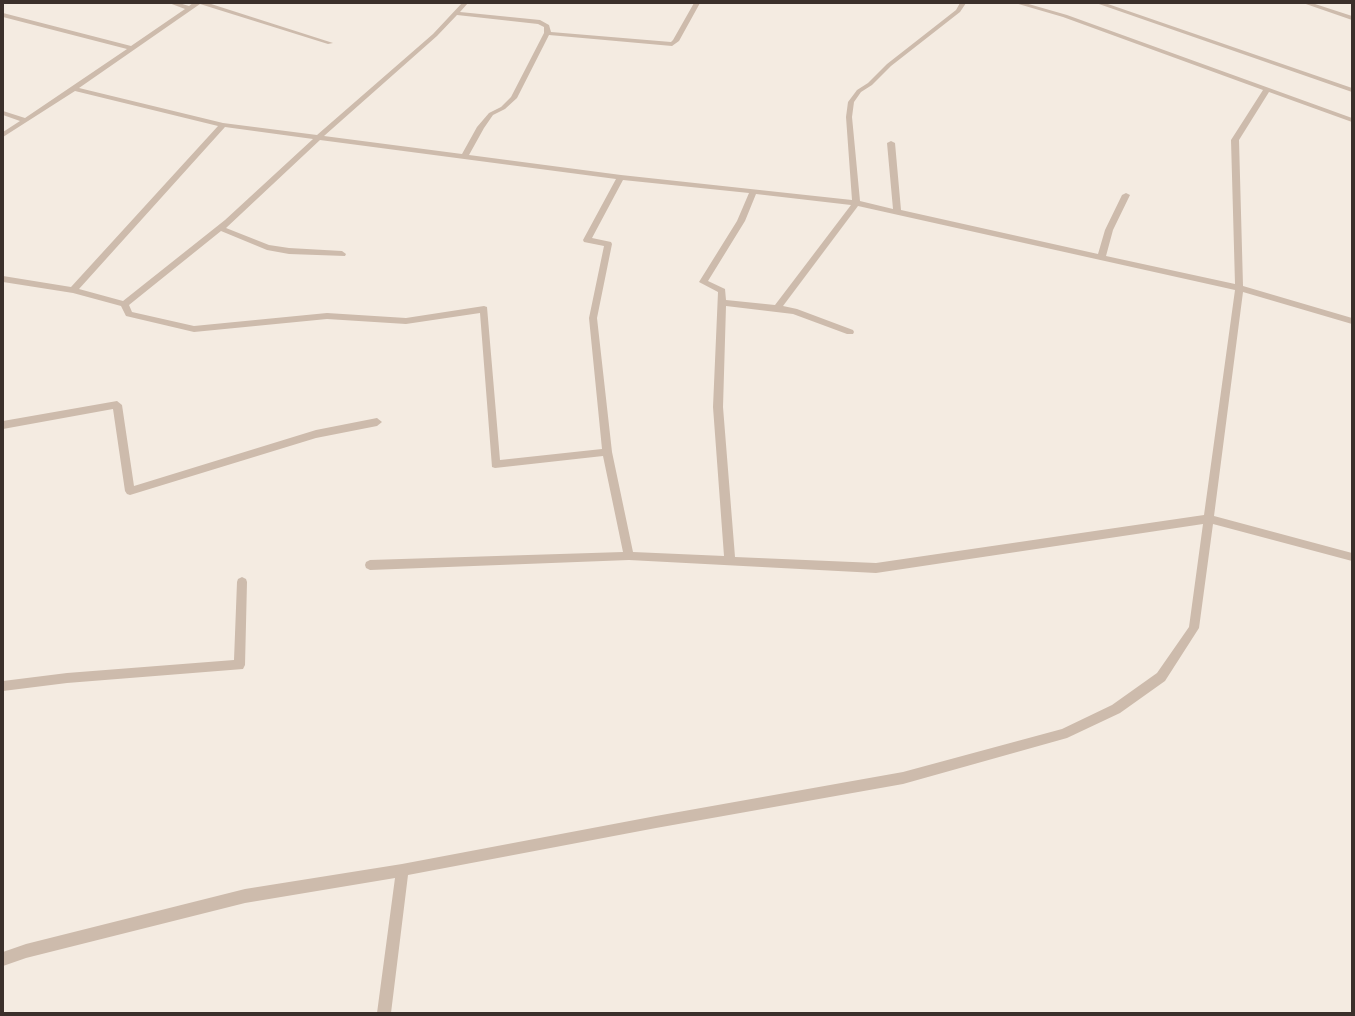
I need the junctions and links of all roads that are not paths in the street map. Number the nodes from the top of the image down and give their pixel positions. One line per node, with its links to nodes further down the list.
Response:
1 (172, 3): 10 (street)
2 (197, 3): 10 (street)
3 (202, 3): 15 (street)
4 (465, 3): 11 (street)
5 (697, 3): 14 (street)
6 (963, 3): 31 (street)
7 (1018, 3): 18 (street)
8 (1099, 3): 19 (street)
9 (1306, 3): 13 (street)
10 (190, 8): 16 (street)
11 (456, 13): 14 (street); 25 (street)
12 (3, 15): 16 (street)
13 (1352, 18)
14 (547, 33): 27 (street)
15 (330, 43)
16 (132, 48): 17 (street)
17 (74, 89): 21 (street); 23 (street)
18 (1267, 90): 22 (street); 37 (street)
19 (1352, 90)
20 (3, 113): 21 (street)
21 (25, 120): 24 (street)
22 (1352, 120)
23 (223, 125): 25 (street); 38 (street)
24 (3, 135)
25 (318, 138): 27 (street); 33 (street)
26 (891, 143): 32 (street)
27 (464, 157): 28 (street)
28 (621, 178): 29 (street); 46 (street)
29 (754, 192): 31 (street); 39 (street)
30 (1126, 195): 35 (street)
31 (856, 204): 32 (street); 41 (street)
32 (897, 212): 35 (street)
33 (220, 228): 34 (street); 40 (street)
34 (342, 254)
35 (1101, 258): 37 (street)
36 (3, 279): 38 (street)
37 (1239, 288): 42 (street); 47 (street)
38 (73, 290): 40 (street)
39 (722, 303): 41 (street); 50 (street)
40 (124, 304): 46 (street)
41 (777, 308): 43 (street)
42 (1352, 321)
43 (850, 332)
44 (377, 422): 45 (street)
45 (3, 425)
46 (607, 452): 48 (street)
47 (1208, 519): 49 (street); 50 (street); 54 (street)
48 (629, 556): 50 (street); 51 (street)
49 (1352, 557)
50 (730, 560)
51 (370, 565)
52 (242, 582): 53 (street)
53 (3, 686)
54 (402, 870): 55 (street); 56 (street)
55 (3, 959)
56 (384, 1013)

